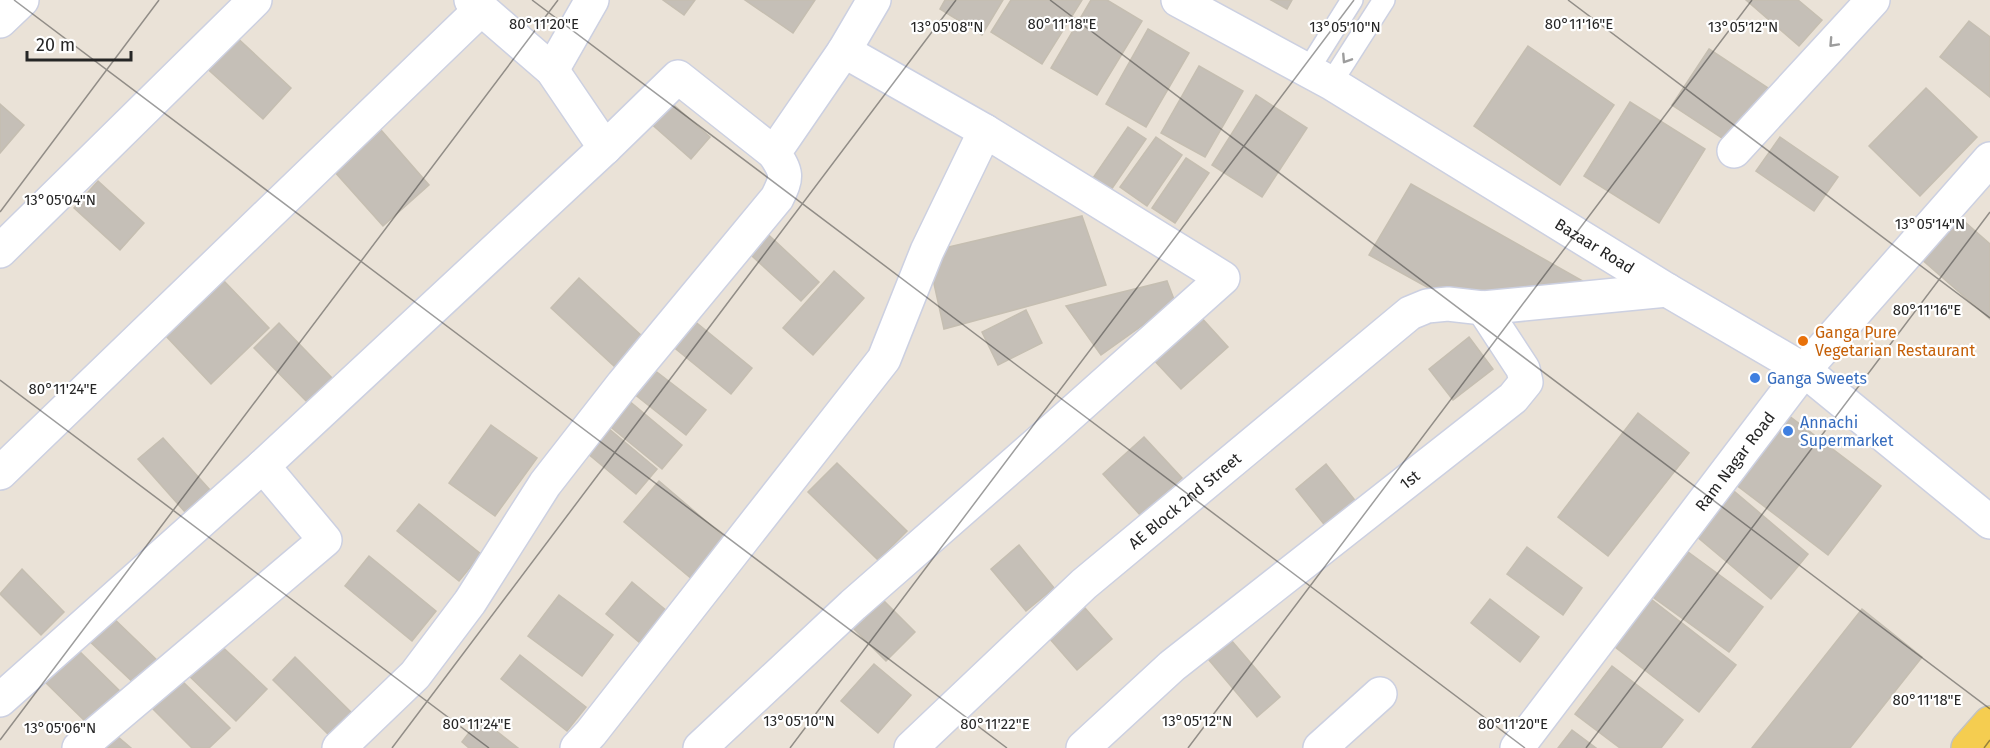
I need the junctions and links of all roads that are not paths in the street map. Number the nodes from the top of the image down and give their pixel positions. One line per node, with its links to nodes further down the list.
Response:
1 (22, 0): 10 (street)
2 (255, 0): 19 (street)
3 (592, 0): 12 (street)
4 (874, 0): 11 (street)
5 (1178, 0): 13 (street, Bazaar Road)
6 (1352, 0): 13 (lane)
7 (1384, 0): 13 (lane, one-way to 13)
8 (1873, 0): 16 (street, one-way to 16)
9 (476, 4): 12 (street); 24 (street)
10 (0, 21)
11 (844, 51): 14 (street); 17 (street)
12 (552, 70): 15 (street)
13 (1319, 77): 20 (street, Bazaar Road)
14 (985, 131): 29 (street); 32 (street)
15 (605, 148): 17 (street); 23 (street)
16 (1734, 151)
17 (774, 153): 31 (street)
18 (1990, 159): 22 (street, Ram Nagar Road)
19 (0, 251)
20 (1667, 290): 21 (street); 22 (street, Bazaar Road)
21 (1483, 308): 33 (street, AE Block 2nd Street); 34 (street, 1st)
22 (1804, 370): 25 (street, Bazaar Road); 36 (street, Ram Nagar Road)
23 (263, 466): 27 (street); 30 (street)
24 (0, 473)
25 (1990, 522)
26 (1380, 694): 35 (street)
27 (0, 700)
28 (1990, 723): 37 (main road)
29 (592, 743)
30 (79, 748)
31 (339, 748)
32 (700, 748)
33 (911, 748)
34 (1083, 748)
35 (1320, 748)
36 (1516, 748)
37 (1968, 748)

